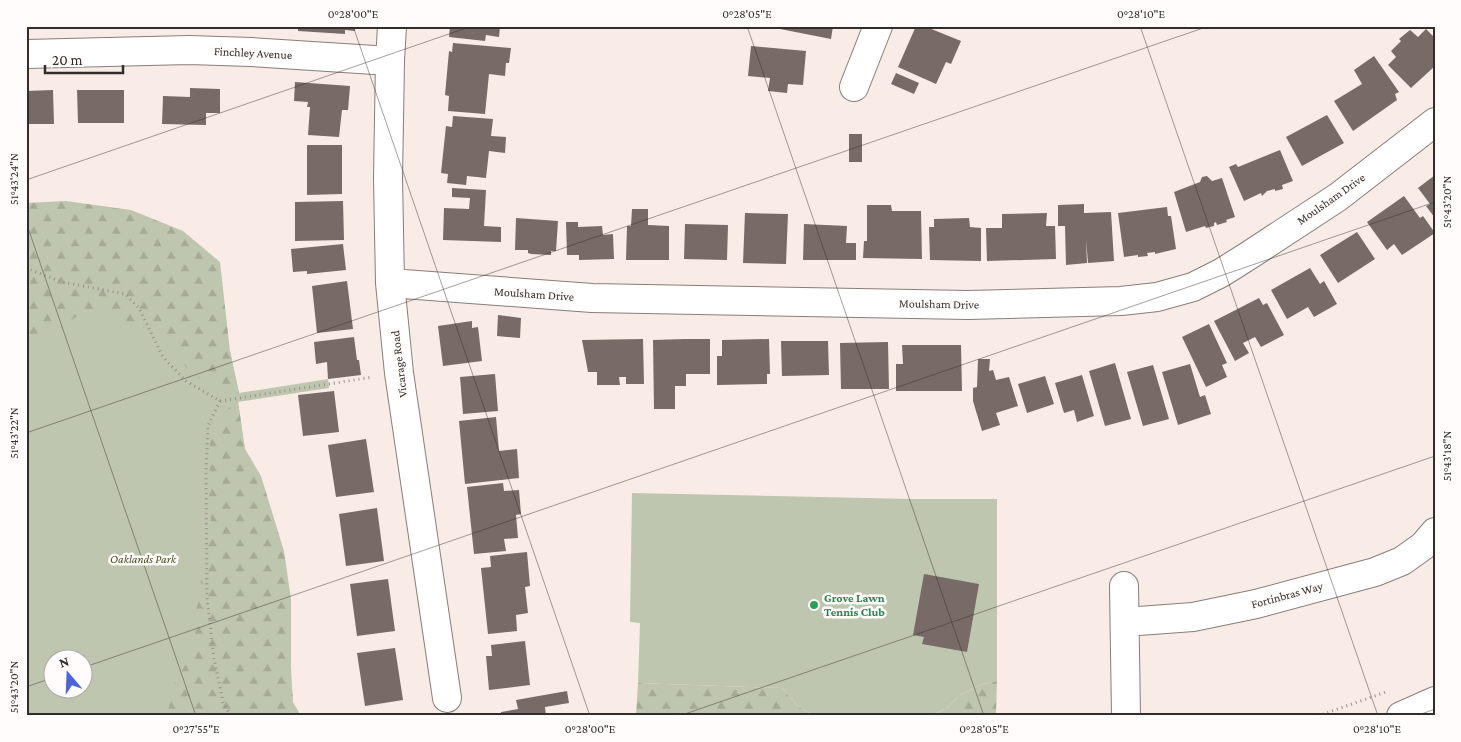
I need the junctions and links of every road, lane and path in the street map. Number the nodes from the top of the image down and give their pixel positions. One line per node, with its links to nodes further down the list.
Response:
1 (392, 26): 4 (street, Vicarage Road)
2 (878, 26): 5 (street)
3 (26, 54): 4 (street, Finchley Avenue)
4 (390, 61): 8 (street, Vicarage Road)
5 (854, 87)
6 (1435, 122): 8 (street, Moulsham Drive)
7 (26, 268): 10 (path)
8 (390, 283): 9 (street, Vicarage Road)
9 (399, 374): 10 (path); 15 (street, Vicarage Road)
10 (220, 401): 17 (path)
11 (1435, 532): 13 (street, Fortinbras Way)
12 (1124, 586): 13 (street)
13 (1125, 622): 18 (street)
14 (1390, 691): 19 (path)
15 (447, 698)
16 (1435, 701): 20 (street)
17 (231, 716)
18 (1126, 716)
19 (1318, 716)
20 (1401, 716)

